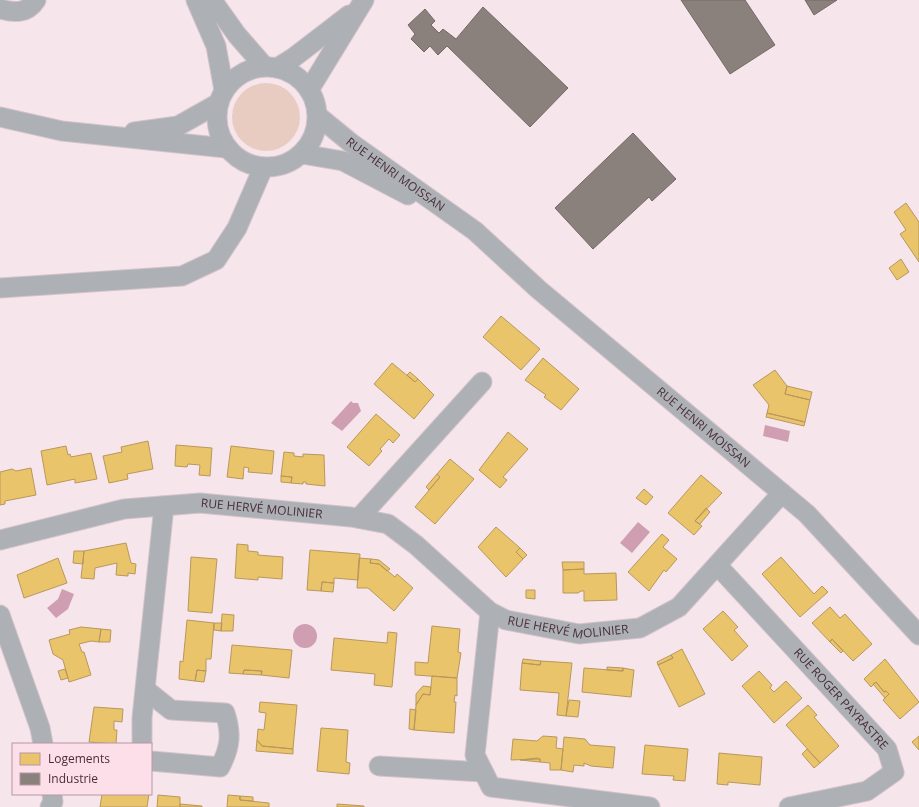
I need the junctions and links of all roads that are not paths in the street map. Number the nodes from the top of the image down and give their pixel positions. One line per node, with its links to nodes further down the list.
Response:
1 (36, 0): 5 (street)
2 (196, 0): 8 (street)
3 (212, 0): 6 (street)
4 (360, 5): 6 (street); 7 (street)
5 (0, 9)
6 (271, 67): 7 (street); 8 (street)
7 (309, 90): 9 (street)
8 (221, 97): 11 (street); 12 (street)
9 (318, 116): 13 (street); 15 (street, RUE HENRI MOISSAN)
10 (0, 117): 11 (street)
11 (107, 136): 12 (street)
12 (226, 148): 14 (street)
13 (302, 154): 14 (street); 15 (street, RUE HENRI MOISSAN)
14 (263, 168): 16 (street)
15 (475, 231): 18 (street, RUE HENRI MOISSAN)
16 (0, 288)
17 (482, 382): 20 (street)
18 (782, 493): 22 (street, RUE HERVÉ MOLINIER); 25 (street, RUE HENRI MOISSAN)
19 (164, 506): 20 (street, RUE HERVÉ MOLINIER); 21 (street, RUE HERVÉ MOLINIER); 26 (street)
20 (359, 518): 23 (street, RUE HERVÉ MOLINIER)
21 (0, 540)
22 (718, 566): 23 (street, RUE HERVÉ MOLINIER); 35 (street, RUE ROGER PAYRASTRE)
23 (490, 612): 31 (street)
24 (0, 614): 27 (street)
25 (919, 635)
26 (146, 690): 28 (street); 29 (street)
27 (42, 743)
28 (142, 743)
29 (152, 762)
30 (379, 766): 31 (street)
31 (483, 772): 34 (street)
32 (52, 795): 33 (street)
33 (50, 807)
34 (650, 807)
35 (789, 807)

